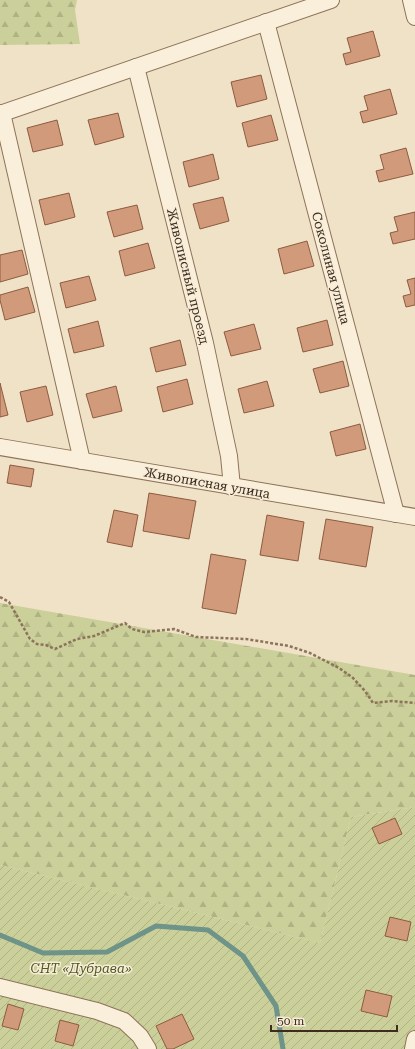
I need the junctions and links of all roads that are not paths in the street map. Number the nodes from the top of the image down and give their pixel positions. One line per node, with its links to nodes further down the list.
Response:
1 (331, 0): 4 (street)
2 (411, 0): 3 (street)
3 (415, 17)
4 (266, 22): 5 (street); 10 (street, Соколиная улица)
5 (136, 67): 6 (street); 9 (street, Живописный проезд)
6 (1, 113): 8 (street)
7 (0, 447): 8 (street, Живописная улица)
8 (82, 461): 9 (street, Живописная улица)
9 (232, 487): 10 (street, Живописная улица)
10 (396, 514): 11 (street, Живописная улица)
11 (415, 517)
12 (0, 987): 14 (street)
13 (415, 1039): 15 (street)
14 (148, 1049)
15 (413, 1049)

